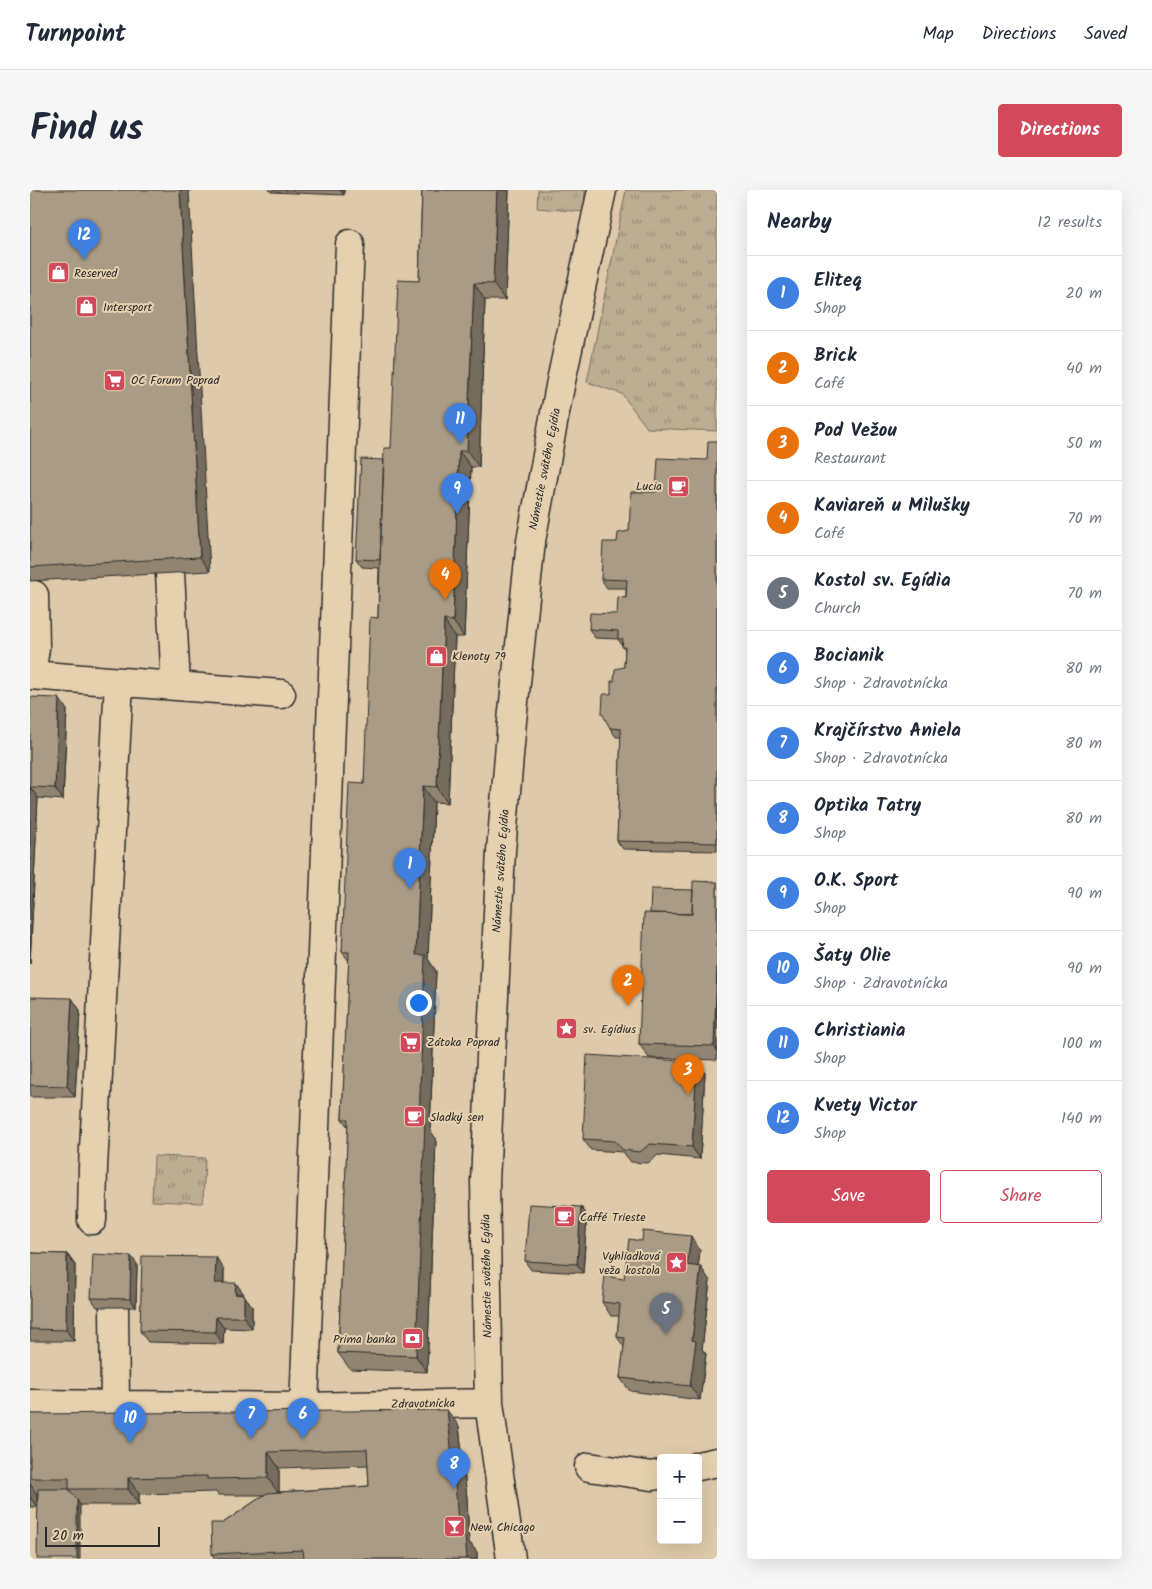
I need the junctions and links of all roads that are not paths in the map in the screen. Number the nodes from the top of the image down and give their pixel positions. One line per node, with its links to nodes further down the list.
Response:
1 (602, 190): 11 (street, Námestie svätého Egídia)
2 (350, 244): 14 (street)
3 (170, 573): 7 (street)
4 (30, 596): 5 (street)
5 (31, 675): 6 (street)
6 (119, 682): 7 (street); 9 (street)
7 (176, 686): 8 (street)
8 (281, 694)
9 (92, 1220)
10 (114, 1307): 13 (street)
11 (489, 1403): 14 (street, Zdravotnícka); 19 (street, Námestie svätého Egídia)
12 (30, 1404): 13 (street)
13 (115, 1405): 14 (street)
14 (304, 1407)
15 (717, 1462): 16 (street)
16 (702, 1465)
17 (589, 1467): 18 (street)
18 (657, 1475)
19 (511, 1559)

